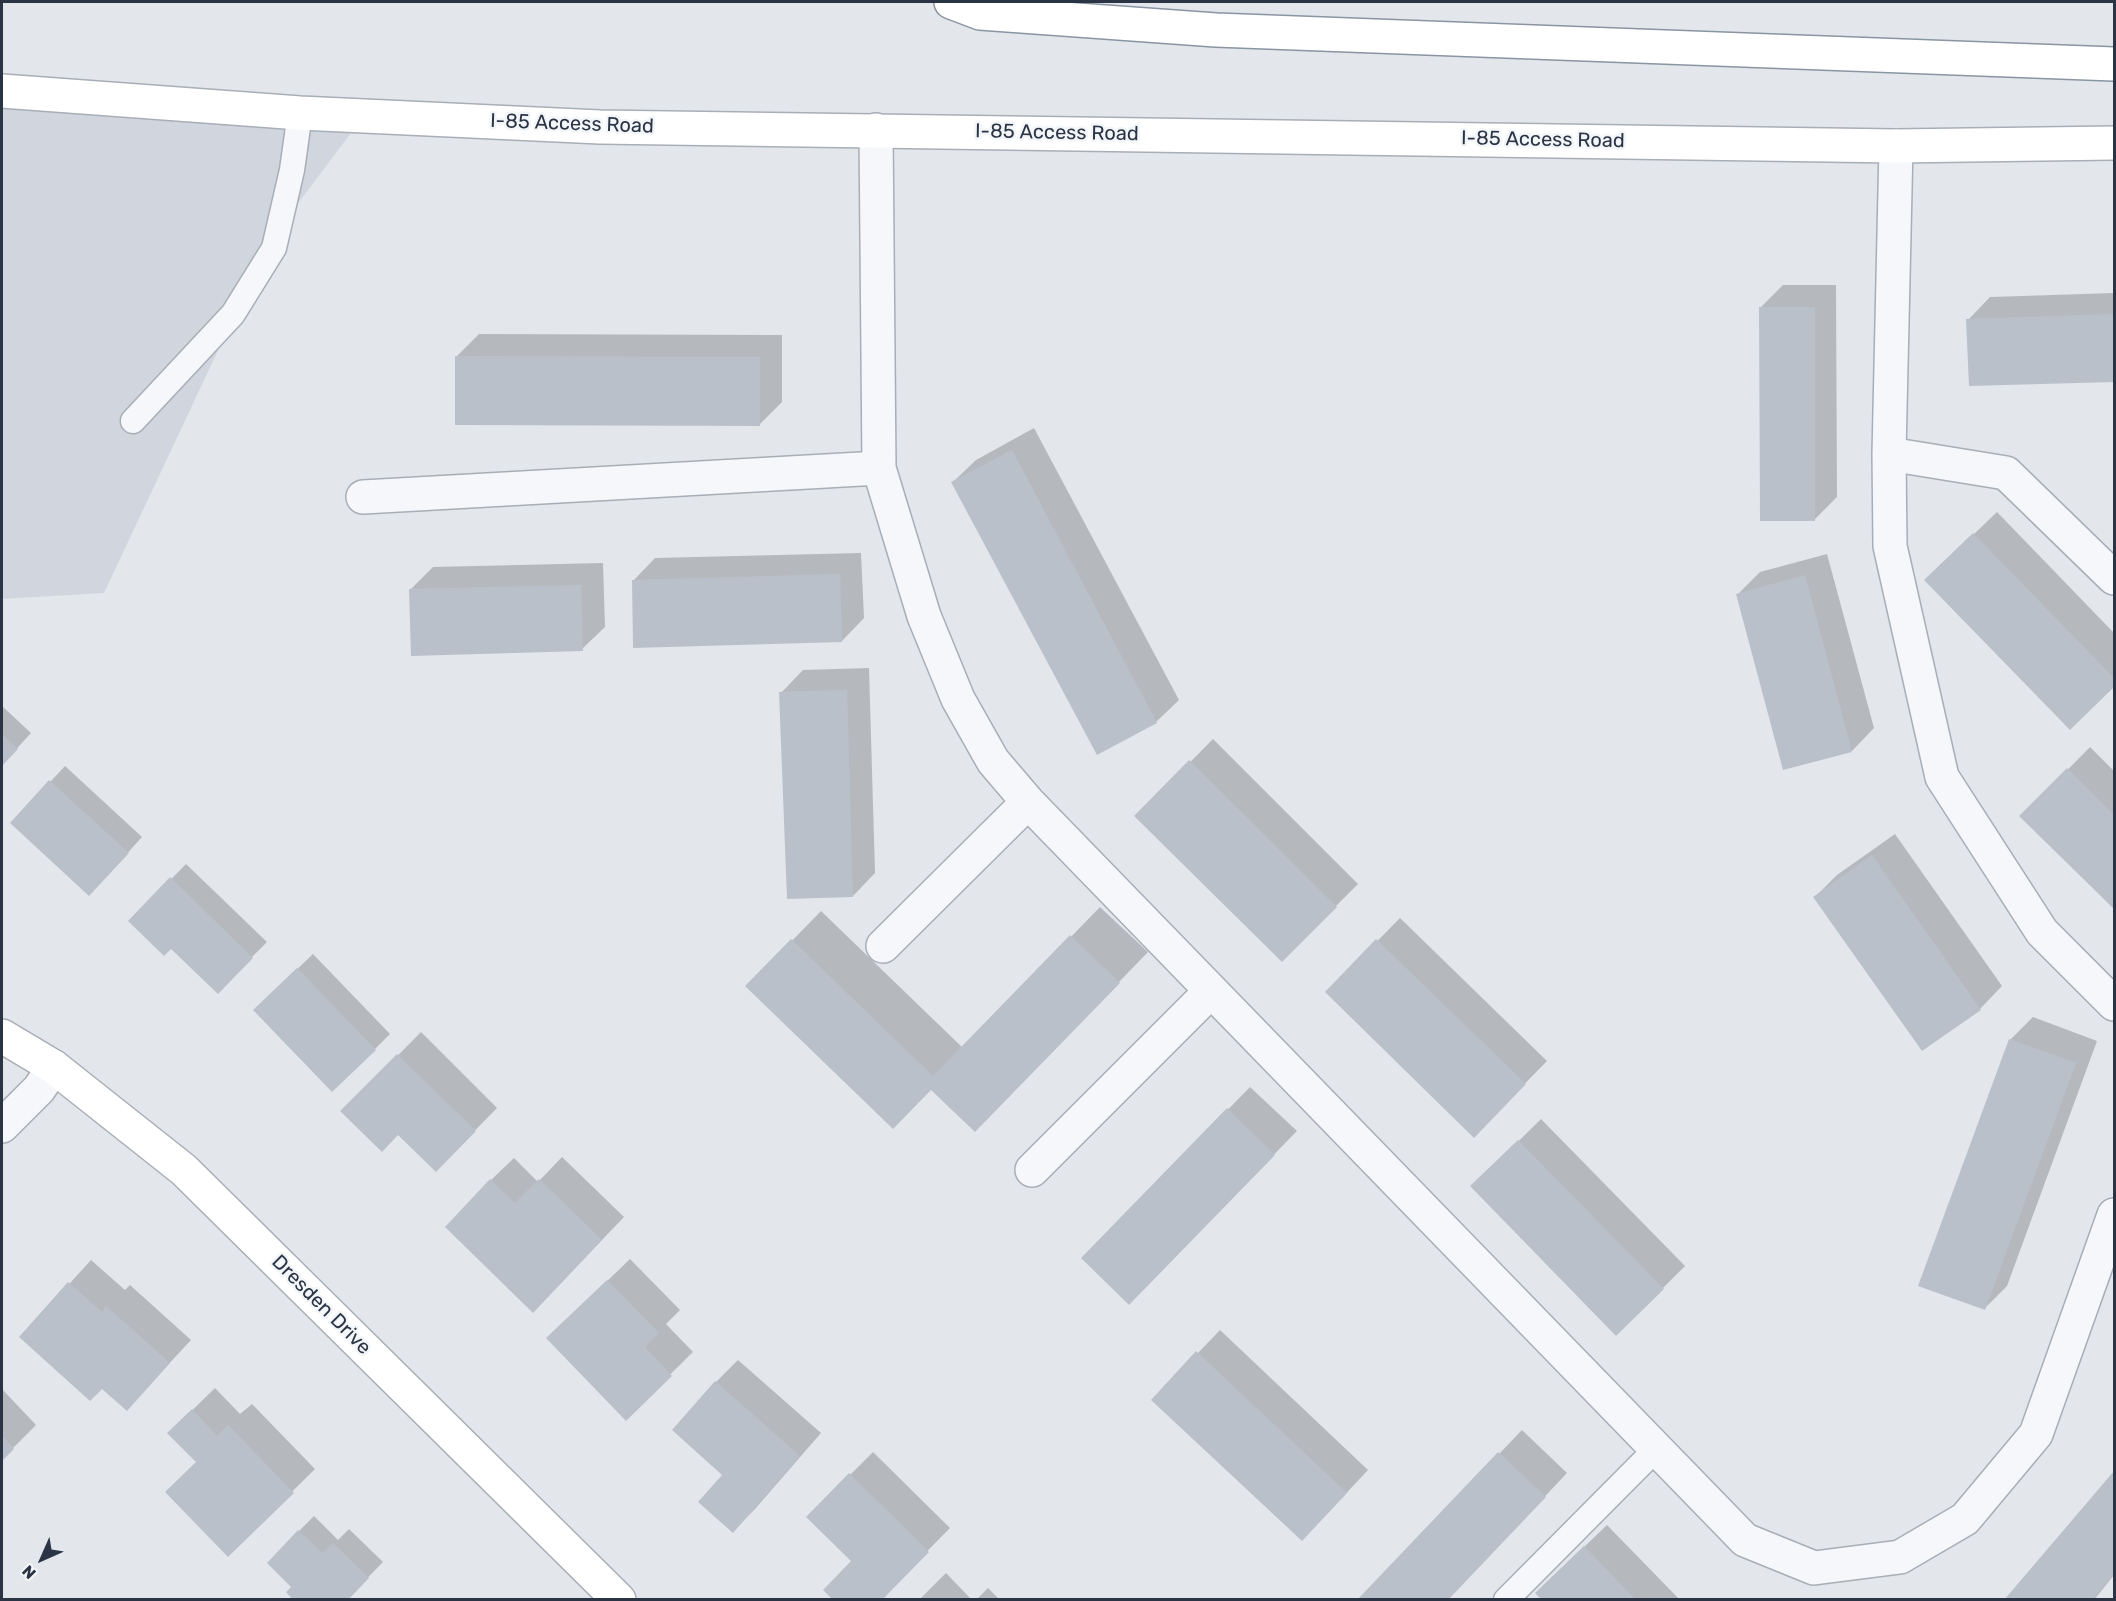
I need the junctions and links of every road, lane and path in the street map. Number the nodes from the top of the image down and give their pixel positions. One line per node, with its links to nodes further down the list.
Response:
1 (951, 2): 2 (main road)
2 (2115, 64)
3 (2, 91): 4 (main road, I-85 Access Road)
4 (300, 113): 5 (main road, I-85 Access Road); 8 (lane)
5 (876, 130): 7 (main road, I-85 Access Road); 10 (street)
6 (2115, 143): 7 (main road, I-85 Access Road)
7 (1896, 146): 9 (street)
8 (134, 421)
9 (1889, 454): 12 (street); 16 (street)
10 (879, 468): 11 (street); 13 (street)
11 (363, 497)
12 (2115, 578)
13 (1028, 802): 14 (street); 15 (street)
14 (883, 946)
15 (1211, 991): 20 (street); 22 (street)
16 (2115, 1004)
17 (2, 1036): 18 (main road, Dresden Drive)
18 (54, 1067): 19 (street); 23 (main road, Dresden Drive)
19 (2, 1126)
20 (1032, 1170)
21 (2115, 1215): 22 (street)
22 (1656, 1449): 24 (lane)
23 (619, 1599)
24 (1506, 1599)

